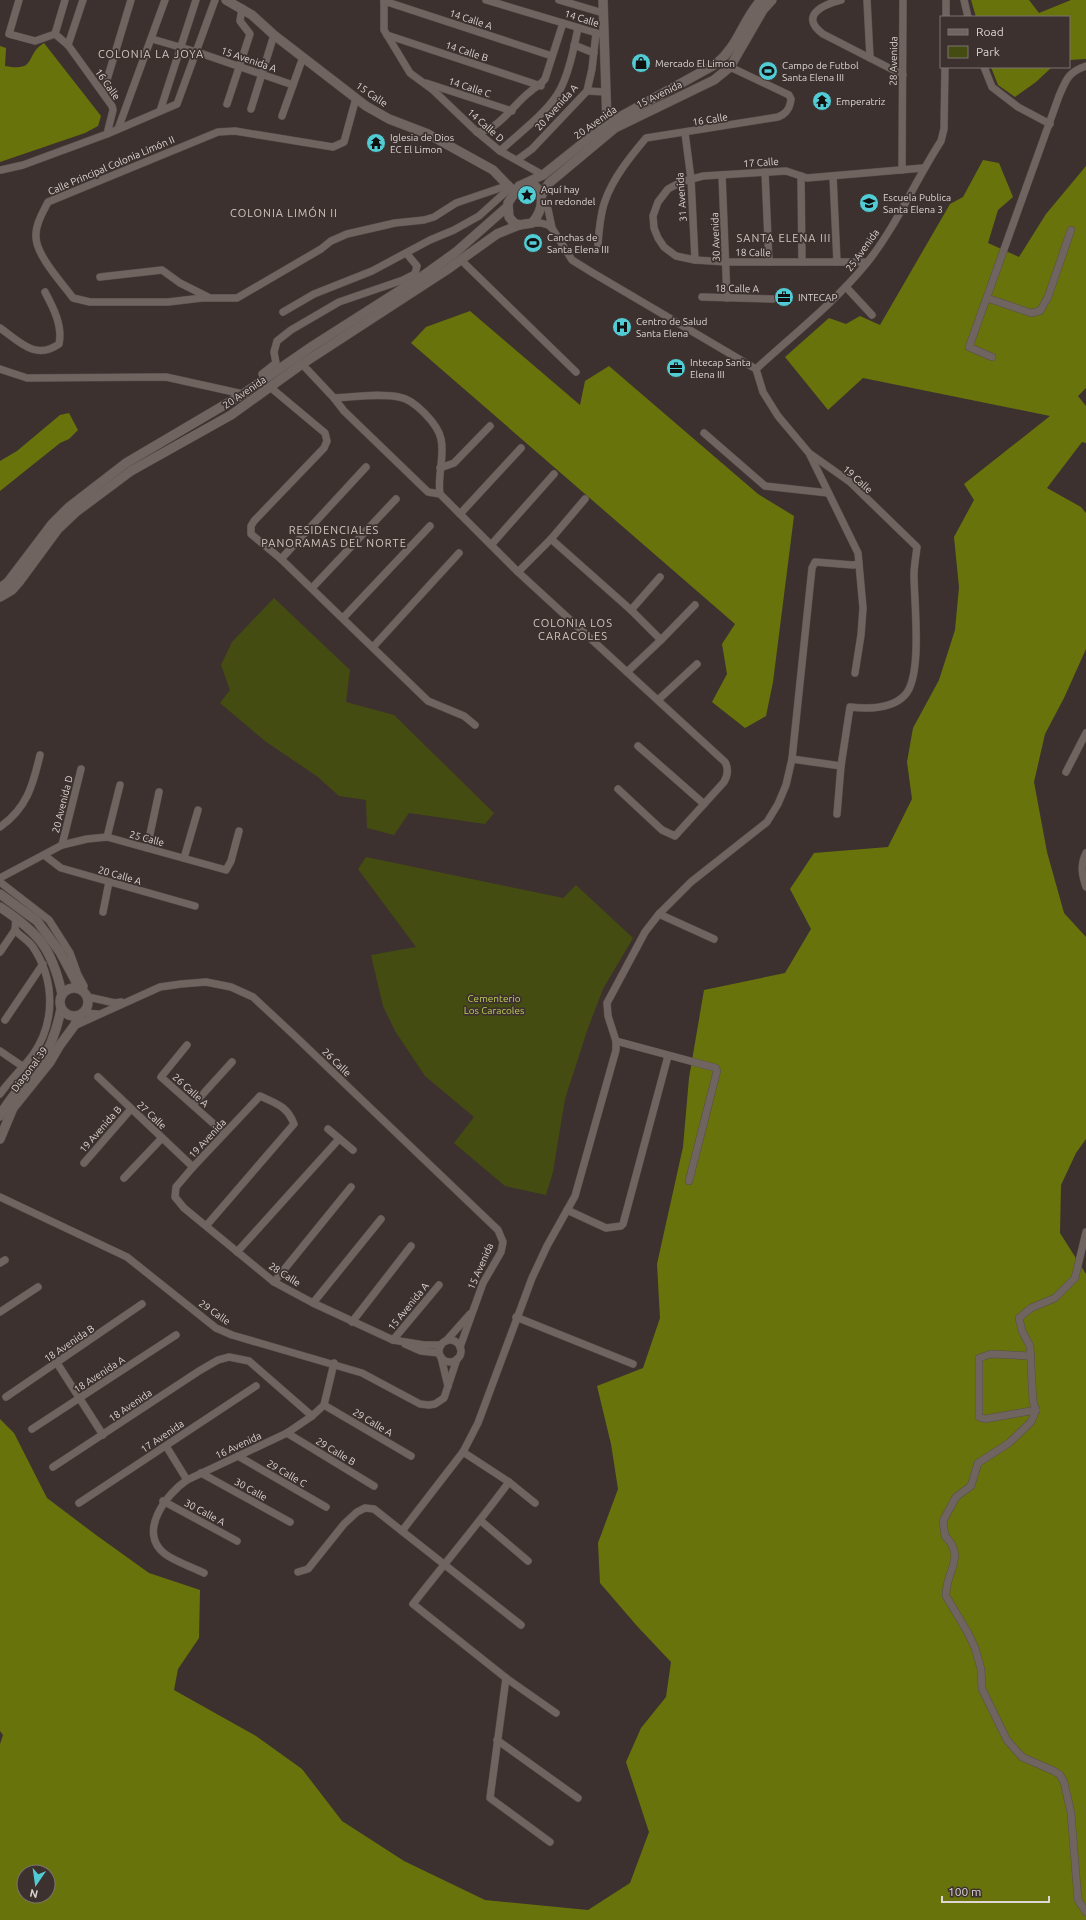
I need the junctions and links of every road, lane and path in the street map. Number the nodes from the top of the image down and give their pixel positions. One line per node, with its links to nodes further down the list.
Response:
1 (19, 0): 26 (street)
2 (65, 0): 26 (street)
3 (83, 0): 31 (street)
4 (131, 0): 51 (street)
5 (165, 0): 30 (street)
6 (196, 0): 33 (street)
7 (215, 0): 34 (street)
8 (226, 0): 20 (main road, 15 Calle)
9 (486, 0): 24 (street, 14 Calle)
10 (559, 0): 21 (street)
11 (603, 0): 21 (main road, 20 Avenida A)
12 (760, 0): 58 (main road, 20 Avenida)
13 (772, 0): 41 (main road, 15 Avenida)
14 (841, 0): 38 (street)
15 (867, 0): 38 (street)
16 (904, 0): 45 (street, 28 Avenida)
17 (946, 0): 22 (street)
18 (964, 0): 23 (street)
19 (384, 1): 29 (street); 36 (street, 14 Calle A)
20 (242, 8): 28 (main road, 15 Calle); 40 (street)
21 (603, 13): 27 (main road, 20 Avenida A)
22 (946, 16)
23 (968, 16)
24 (563, 23): 25 (street, 14 Calle); 36 (street)
25 (578, 28): 27 (street, 14 Calle); 32 (street)
26 (54, 34): 31 (street, 16 Calle)
27 (600, 34): 35 (street, 20 Avenida A); 50 (main road, 20 Avenida A)
28 (274, 35): 37 (main road, 15 Calle); 44 (street)
29 (387, 35): 46 (street); 48 (street, 14 Calle B)
30 (152, 39): 33 (street, 15 Avenida A); 60 (street)
31 (68, 45): 51 (street, 16 Calle)
32 (574, 45): 35 (street); 64 (street)
33 (181, 47): 34 (street, 15 Avenida A); 55 (street)
34 (197, 52): 40 (street, 15 Avenida A); 55 (street)
35 (594, 53): 49 (street, 20 Avenida A)
36 (552, 56): 48 (street)
37 (303, 57): 47 (street); 52 (main road, 15 Calle)
38 (870, 58): 45 (street)
39 (1086, 66): 59 (street)
40 (240, 67): 44 (street, 15 Avenida A); 53 (street)
41 (730, 67): 62 (street, 16 Calle); 77 (main road, 15 Avenida)
42 (945, 68): 66 (street, 25 Avenida)
43 (984, 68): 59 (street)
44 (263, 75): 47 (street, 15 Avenida A); 54 (street)
45 (903, 75): 68 (street, 28 Avenida)
46 (422, 81): 56 (street, 14 Calle C); 61 (street, 14 Calle D)
47 (293, 85): 57 (street)
48 (541, 86): 56 (street)
49 (587, 91): 50 (street); 65 (street, 20 Avenida A)
50 (606, 92): 58 (main road, 20 Avenida A)
51 (103, 93): 63 (street, 16 Calle)
52 (356, 98): 76 (main road, 15 Calle); 97 (street, Calle Principal Colonia Limón II)
53 (227, 104)
54 (252, 109)
55 (160, 111): 60 (street)
56 (512, 111): 61 (street)
57 (282, 116)
58 (607, 124): 70 (main road, 20 Avenida)
59 (1050, 124): 99 (street)
60 (118, 129): 63 (street)
61 (477, 132): 64 (street, 14 Calle D)
62 (685, 133): 74 (street, 31 Avenida); 84 (street, 16 Calle)
63 (107, 134): 67 (street)
64 (500, 150): 65 (street, 14 Calle D)
65 (517, 160): 70 (street, 14 Calle D)
66 (923, 168): 68 (street, 17 Calle); 92 (street, 25 Avenida)
67 (1, 170)
68 (902, 170): 73 (street, 17 Calle)
69 (765, 172): 71 (street, 17 Calle); 72 (street, 17 Calle); 89 (street)
70 (543, 175): 75 (main road, 20 Avenida)
71 (722, 175): 74 (street, 17 Calle); 88 (street, 30 Avenida)
72 (801, 176): 73 (street, 17 Calle); 90 (street)
73 (833, 176): 91 (street)
74 (691, 179): 82 (street, 17 Calle); 87 (street, 31 Avenida)
75 (527, 183): 76 (main road); 77 (main road)
76 (511, 188): 78 (main road); 85 (street); 97 (street, Calle Principal Colonia Limón II)
77 (541, 200): 79 (main road); 81 (street)
78 (507, 207): 80 (main road); 109 (main road, 20 Avenida)
79 (532, 223): 80 (main road); 81 (street)
80 (519, 225): 86 (main road, 20 Avenida)
81 (552, 228): 107 (street)
82 (654, 228): 87 (street, 18 Calle)
83 (1071, 230): 99 (street)
84 (598, 244)
85 (407, 254): 101 (street); 109 (street, 20 Avenida)
86 (461, 260): 105 (main road, 20 Avenida); 108 (street)
87 (695, 260): 88 (street, 18 Calle)
88 (726, 262): 89 (street, 18 Calle); 98 (street, 30 Avenida)
89 (769, 262): 90 (street, 18 Calle)
90 (802, 262): 91 (street, 18 Calle)
91 (837, 262): 92 (street, 18 Calle)
92 (867, 262): 94 (street, 25 Avenida)
93 (100, 277): 97 (street)
94 (846, 287): 102 (street); 107 (street, 25 Avenida)
95 (45, 292): 103 (street)
96 (702, 297): 98 (street, 18 Calle A)
97 (210, 298)
98 (727, 298): 100 (street, 18 Calle A)
99 (987, 298): 104 (street)
100 (773, 299)
101 (283, 312)
102 (872, 315)
103 (0, 328)
104 (992, 357)
105 (302, 364): 110 (main road, 20 Avenida); 112 (street)
106 (0, 369): 111 (street)
107 (756, 369): 116 (street, 19 Calle)
108 (576, 372)
109 (265, 379): 111 (main road, 20 Avenida)
110 (270, 387): 129 (street); 135 (main road, 20 Avenida)
111 (243, 394): 133 (main road, 20 Avenida)
112 (334, 398): 118 (street); 121 (street)
113 (490, 426): 118 (street)
114 (704, 433): 120 (street)
115 (522, 448): 124 (street)
116 (809, 453): 120 (street); 150 (street, 19 Calle)
117 (366, 467): 129 (street)
118 (440, 468): 121 (street)
119 (554, 474): 127 (street)
120 (828, 493): 130 (street)
121 (440, 494): 124 (street)
122 (396, 499): 134 (street)
123 (586, 499): 126 (street)
124 (460, 514): 127 (street)
125 (430, 526): 138 (street)
126 (551, 538): 131 (street); 137 (street)
127 (491, 545): 131 (street)
128 (459, 553): 140 (street)
129 (281, 559): 134 (street)
130 (859, 564): 143 (street); 149 (street)
131 (518, 572): 142 (street)
132 (660, 578): 137 (street)
133 (0, 588)
134 (312, 588): 138 (street)
135 (0, 597)
136 (694, 605): 139 (street)
137 (631, 610): 139 (street)
138 (343, 618): 140 (street)
139 (661, 640): 142 (street)
140 (373, 647): 145 (street)
141 (697, 664): 144 (street)
142 (627, 672): 144 (street)
143 (855, 672)
144 (658, 700): 156 (street)
145 (475, 725)
146 (1086, 733): 152 (street)
147 (638, 746): 156 (street)
148 (40, 755): 159 (street)
149 (792, 759): 150 (street); 175 (street)
150 (841, 766): 158 (street, 19 Calle)
151 (81, 769): 162 (street, 20 Avenida D)
152 (1066, 772)
153 (120, 785): 161 (street)
154 (618, 789): 156 (street)
155 (159, 792): 163 (street)
156 (704, 804)
157 (198, 810): 166 (street)
158 (837, 814)
159 (0, 827)
160 (239, 831): 166 (street, 25 Calle)
161 (107, 837): 162 (street, 25 Calle); 163 (street, 25 Calle)
162 (62, 845): 165 (street, 20 Avenida D)
163 (147, 848): 166 (street, 25 Calle)
164 (1086, 853): 170 (street)
165 (44, 855): 167 (street, 20 Avenida D); 169 (street, 20 Calle A)
166 (184, 858)
167 (0, 878)
168 (0, 882): 181 (street)
169 (109, 882): 172 (street, 20 Calle A); 174 (street)
170 (1086, 887)
171 (0, 894): 181 (main road)
172 (195, 906)
173 (0, 907): 176 (main road)
174 (103, 912)
175 (659, 914): 178 (street); 189 (street)
176 (16, 918): 177 (street); 182 (main road)
177 (15, 930): 179 (street); 180 (street, Diagonal 39)
178 (714, 939)
179 (0, 952)
180 (43, 964): 187 (street); 194 (street, Diagonal 39)
181 (83, 992): 182 (main road); 183 (street, 26 Calle); 185 (main road)
182 (62, 994): 184 (main road)
183 (131, 1000): 186 (street, 26 Calle); 216 (street, 26 Calle)
184 (61, 1009): 185 (main road); 199 (main road, Diagonal 39)
185 (81, 1014): 186 (street, 26 Calle); 188 (main road, Diagonal 39)
186 (100, 1014): 188 (street, 26 Calle)
187 (5, 1020)
188 (74, 1026): 203 (main road, Diagonal 39)
189 (616, 1041): 192 (street); 213 (street)
190 (187, 1045): 197 (street, 26 Calle A)
191 (0, 1051): 194 (street)
192 (668, 1056): 209 (street); 213 (street)
193 (232, 1062): 197 (street)
194 (22, 1066): 196 (street, Diagonal 39)
195 (98, 1077): 198 (street, 27 Calle)
196 (0, 1094)
197 (193, 1105): 201 (street, 26 Calle A)
198 (131, 1109): 202 (street, 27 Calle); 206 (street, 19 Avenida B)
199 (0, 1116)
200 (328, 1129): 204 (street)
201 (224, 1133): 207 (street, 19 Avenida); 215 (street, 19 Avenida)
202 (162, 1138): 207 (street, 27 Calle); 208 (street)
203 (0, 1139)
204 (339, 1139): 205 (street); 219 (street)
205 (353, 1150)
206 (84, 1163)
207 (193, 1167): 212 (street, 19 Avenida)
208 (124, 1178)
209 (689, 1181)
210 (351, 1187): 220 (street)
211 (0, 1197): 238 (street, 29 Calle)
212 (175, 1197): 215 (street, 28 Calle)
213 (567, 1210): 227 (street)
214 (381, 1218): 223 (street)
215 (206, 1226): 219 (street, 28 Calle)
216 (498, 1230): 225 (street, 15 Avenida)
217 (1086, 1232): 235 (street)
218 (411, 1246): 228 (street)
219 (237, 1252): 220 (street, 28 Calle)
220 (274, 1282): 223 (street, 28 Calle)
221 (438, 1285): 230 (street, 15 Avenida A)
222 (38, 1287): 226 (street)
223 (313, 1303): 228 (street, 28 Calle)
224 (142, 1304): 237 (street, 18 Avenida B)
225 (473, 1311): 232 (street, 15 Avenida); 233 (street, 15 Avenida)
226 (0, 1312)
227 (516, 1317): 239 (street); 251 (street)
228 (352, 1322): 230 (street, 28 Calle)
229 (176, 1336): 243 (street, 18 Avenida A)
230 (394, 1340): 231 (street, 28 Calle)
231 (402, 1342): 232 (street, 28 Calle); 234 (street, 28 Calle)
232 (443, 1343): 233 (street); 234 (street)
233 (460, 1347): 236 (street)
234 (440, 1355): 236 (street); 241 (street)
235 (1031, 1356): 245 (street); 245 (street)
236 (457, 1359): 241 (street)
237 (57, 1363): 242 (street, 18 Avenida B); 243 (street)
238 (334, 1363): 241 (street, 29 Calle); 244 (street)
239 (633, 1364)
240 (256, 1386): 250 (street, 17 Avenida)
241 (448, 1387)
242 (6, 1396)
243 (79, 1398): 247 (street, 18 Avenida A); 249 (street)
244 (324, 1405): 246 (street, 16 Avenida); 253 (street, 29 Calle A)
245 (1036, 1410): 277 (street)
246 (312, 1416): 248 (street, 16 Avenida); 249 (street, 18 Avenida)
247 (32, 1428)
248 (287, 1434): 252 (street, 16 Avenida); 258 (street, 29 Calle B)
249 (103, 1435): 254 (street, 18 Avenida)
250 (166, 1446): 256 (street); 261 (street, 17 Avenida)
251 (463, 1452): 257 (street); 265 (street)
252 (238, 1456): 255 (street, 16 Avenida); 262 (street, 29 Calle C)
253 (411, 1456)
254 (53, 1467)
255 (202, 1474): 256 (street, 16 Avenida); 264 (street, 30 Calle)
256 (187, 1480): 259 (street, 16 Avenida)
257 (509, 1482): 260 (street); 263 (street)
258 (374, 1486)
259 (163, 1502): 266 (street, 30 Calle A); 270 (street, 16 Avenida)
260 (535, 1502)
261 (79, 1503)
262 (326, 1507)
263 (481, 1521): 267 (street); 268 (street)
264 (290, 1522)
265 (402, 1531): 268 (street); 269 (street)
266 (237, 1541)
267 (528, 1561)
268 (444, 1564): 271 (street); 272 (street)
269 (298, 1572)
270 (204, 1573)
271 (521, 1625)
272 (506, 1678): 273 (street); 274 (street)
273 (556, 1713)
274 (497, 1740): 275 (street); 276 (street)
275 (578, 1798)
276 (550, 1842)
277 (1086, 1912)

